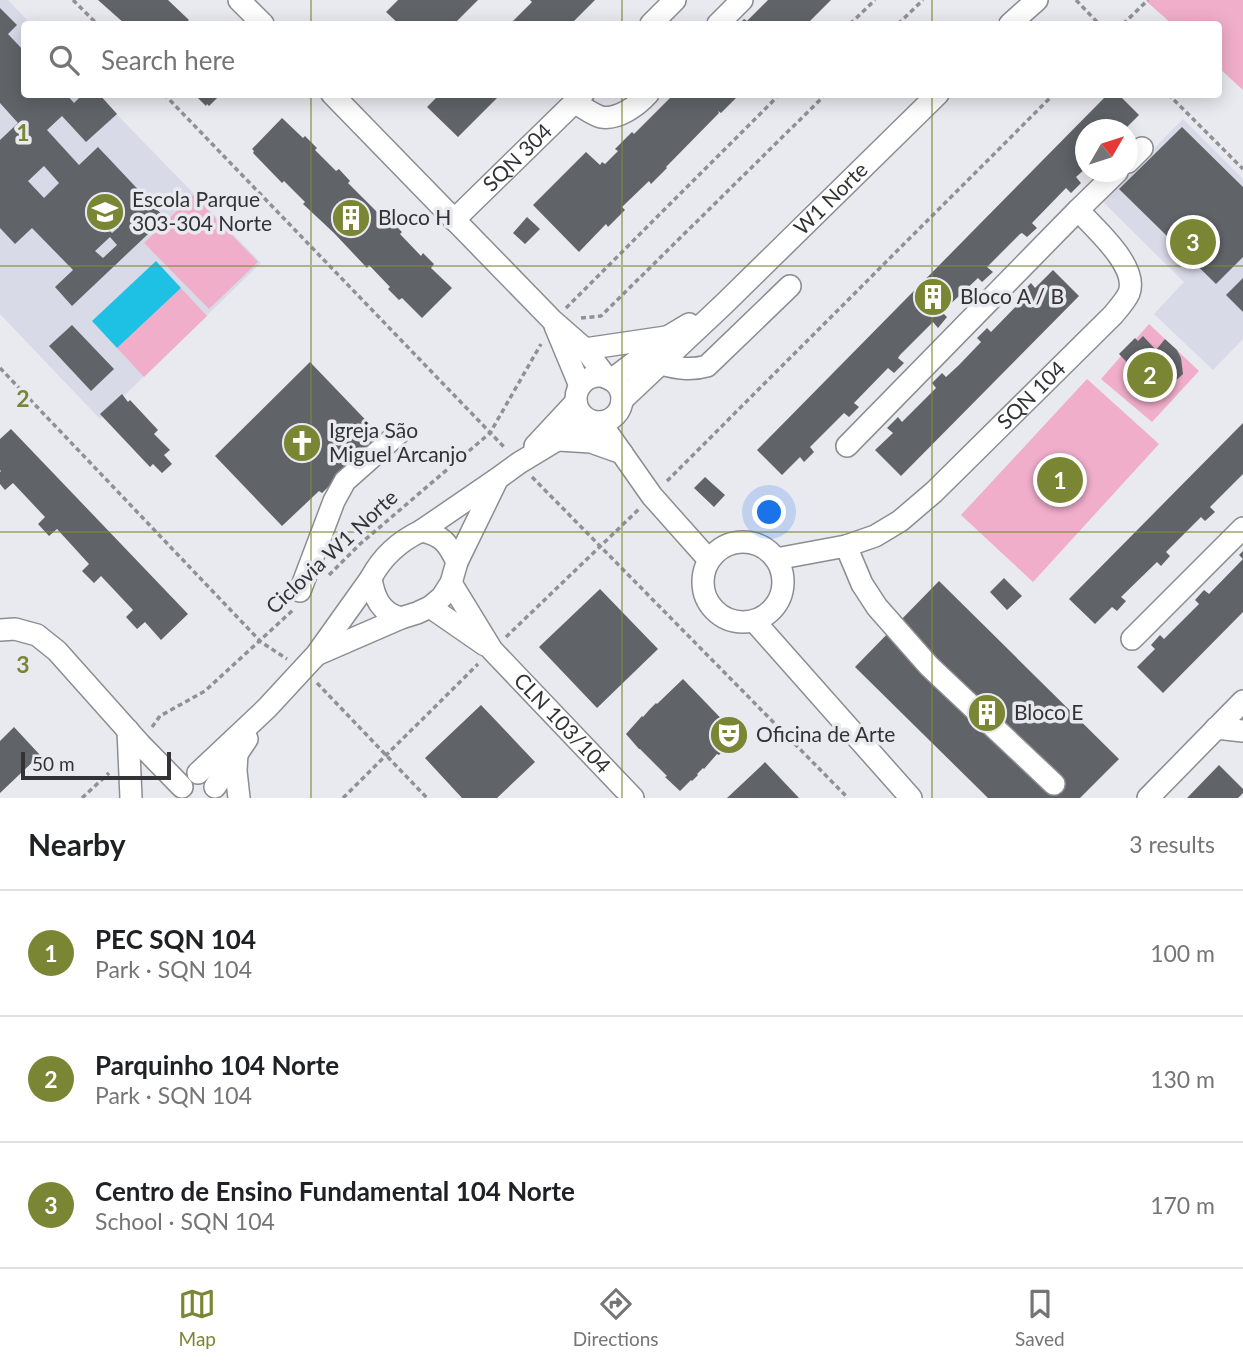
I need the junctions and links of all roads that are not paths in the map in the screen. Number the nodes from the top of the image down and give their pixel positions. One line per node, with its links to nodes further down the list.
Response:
1 (239, 0): 6 (street)
2 (675, 0): 7 (street)
3 (742, 0): 8 (street)
4 (1037, 0): 5 (street)
5 (1020, 13)
6 (260, 21)
7 (654, 21)
8 (721, 21)
9 (336, 98): 15 (street)
10 (643, 98): 12 (street)
11 (934, 98): 17 (street, W1 Norte)
12 (579, 99): 15 (street, SQN 304)
13 (1107, 182): 14 (street)
14 (1078, 210): 27 (street); 34 (street, SQN 104)
15 (454, 220): 18 (street)
16 (790, 286): 21 (street)
17 (724, 304): 19 (street, W1 Norte); 21 (street, W1 Norte)
18 (553, 321): 20 (street); 23 (street)
19 (668, 336): 20 (street); 22 (street, W1 Norte)
20 (585, 349): 22 (street)
21 (661, 363): 24 (street, W1 Norte)
22 (609, 379): 23 (street); 24 (street)
23 (578, 394): 24 (street); 29 (street, W1 Norte)
24 (607, 415): 26 (street, W1 Norte); 28 (street); 30 (street)
25 (398, 434): 40 (street)
26 (557, 440): 28 (street); 29 (street, W1 Norte)
27 (847, 446)
28 (622, 453): 30 (street)
29 (519, 463): 31 (street, W1 Norte)
30 (634, 471): 36 (street)
31 (497, 480): 33 (street, W1 Norte); 37 (street, W1 Norte)
32 (1243, 528): 45 (street)
33 (421, 531): 37 (street); 38 (street)
34 (846, 546): 35 (street, SQN 104); 54 (street)
35 (776, 559): 36 (street); 43 (street)
36 (709, 560): 43 (street)
37 (457, 562): 39 (street)
38 (371, 578): 42 (street); 47 (street)
39 (451, 583): 41 (street); 46 (street, CLN 103/104)
40 (298, 599)
41 (430, 607): 42 (street); 46 (street, CLN 103/104)
42 (401, 618): 47 (street)
43 (755, 622): 60 (street)
44 (0, 631): 52 (street)
45 (1132, 639)
46 (492, 650): 59 (street, CLN 103/104)
47 (310, 662): 49 (street)
48 (1243, 701): 50 (street)
49 (267, 708): 53 (street); 55 (street)
50 (1216, 728): 51 (street); 61 (street)
51 (1243, 731)
52 (136, 734): 55 (street); 57 (street)
53 (237, 753): 56 (street); 58 (street)
54 (1054, 784)
55 (186, 788): 56 (street)
56 (216, 794)
57 (131, 798)
58 (240, 798)
59 (633, 798)
60 (911, 798)
61 (1148, 798)

